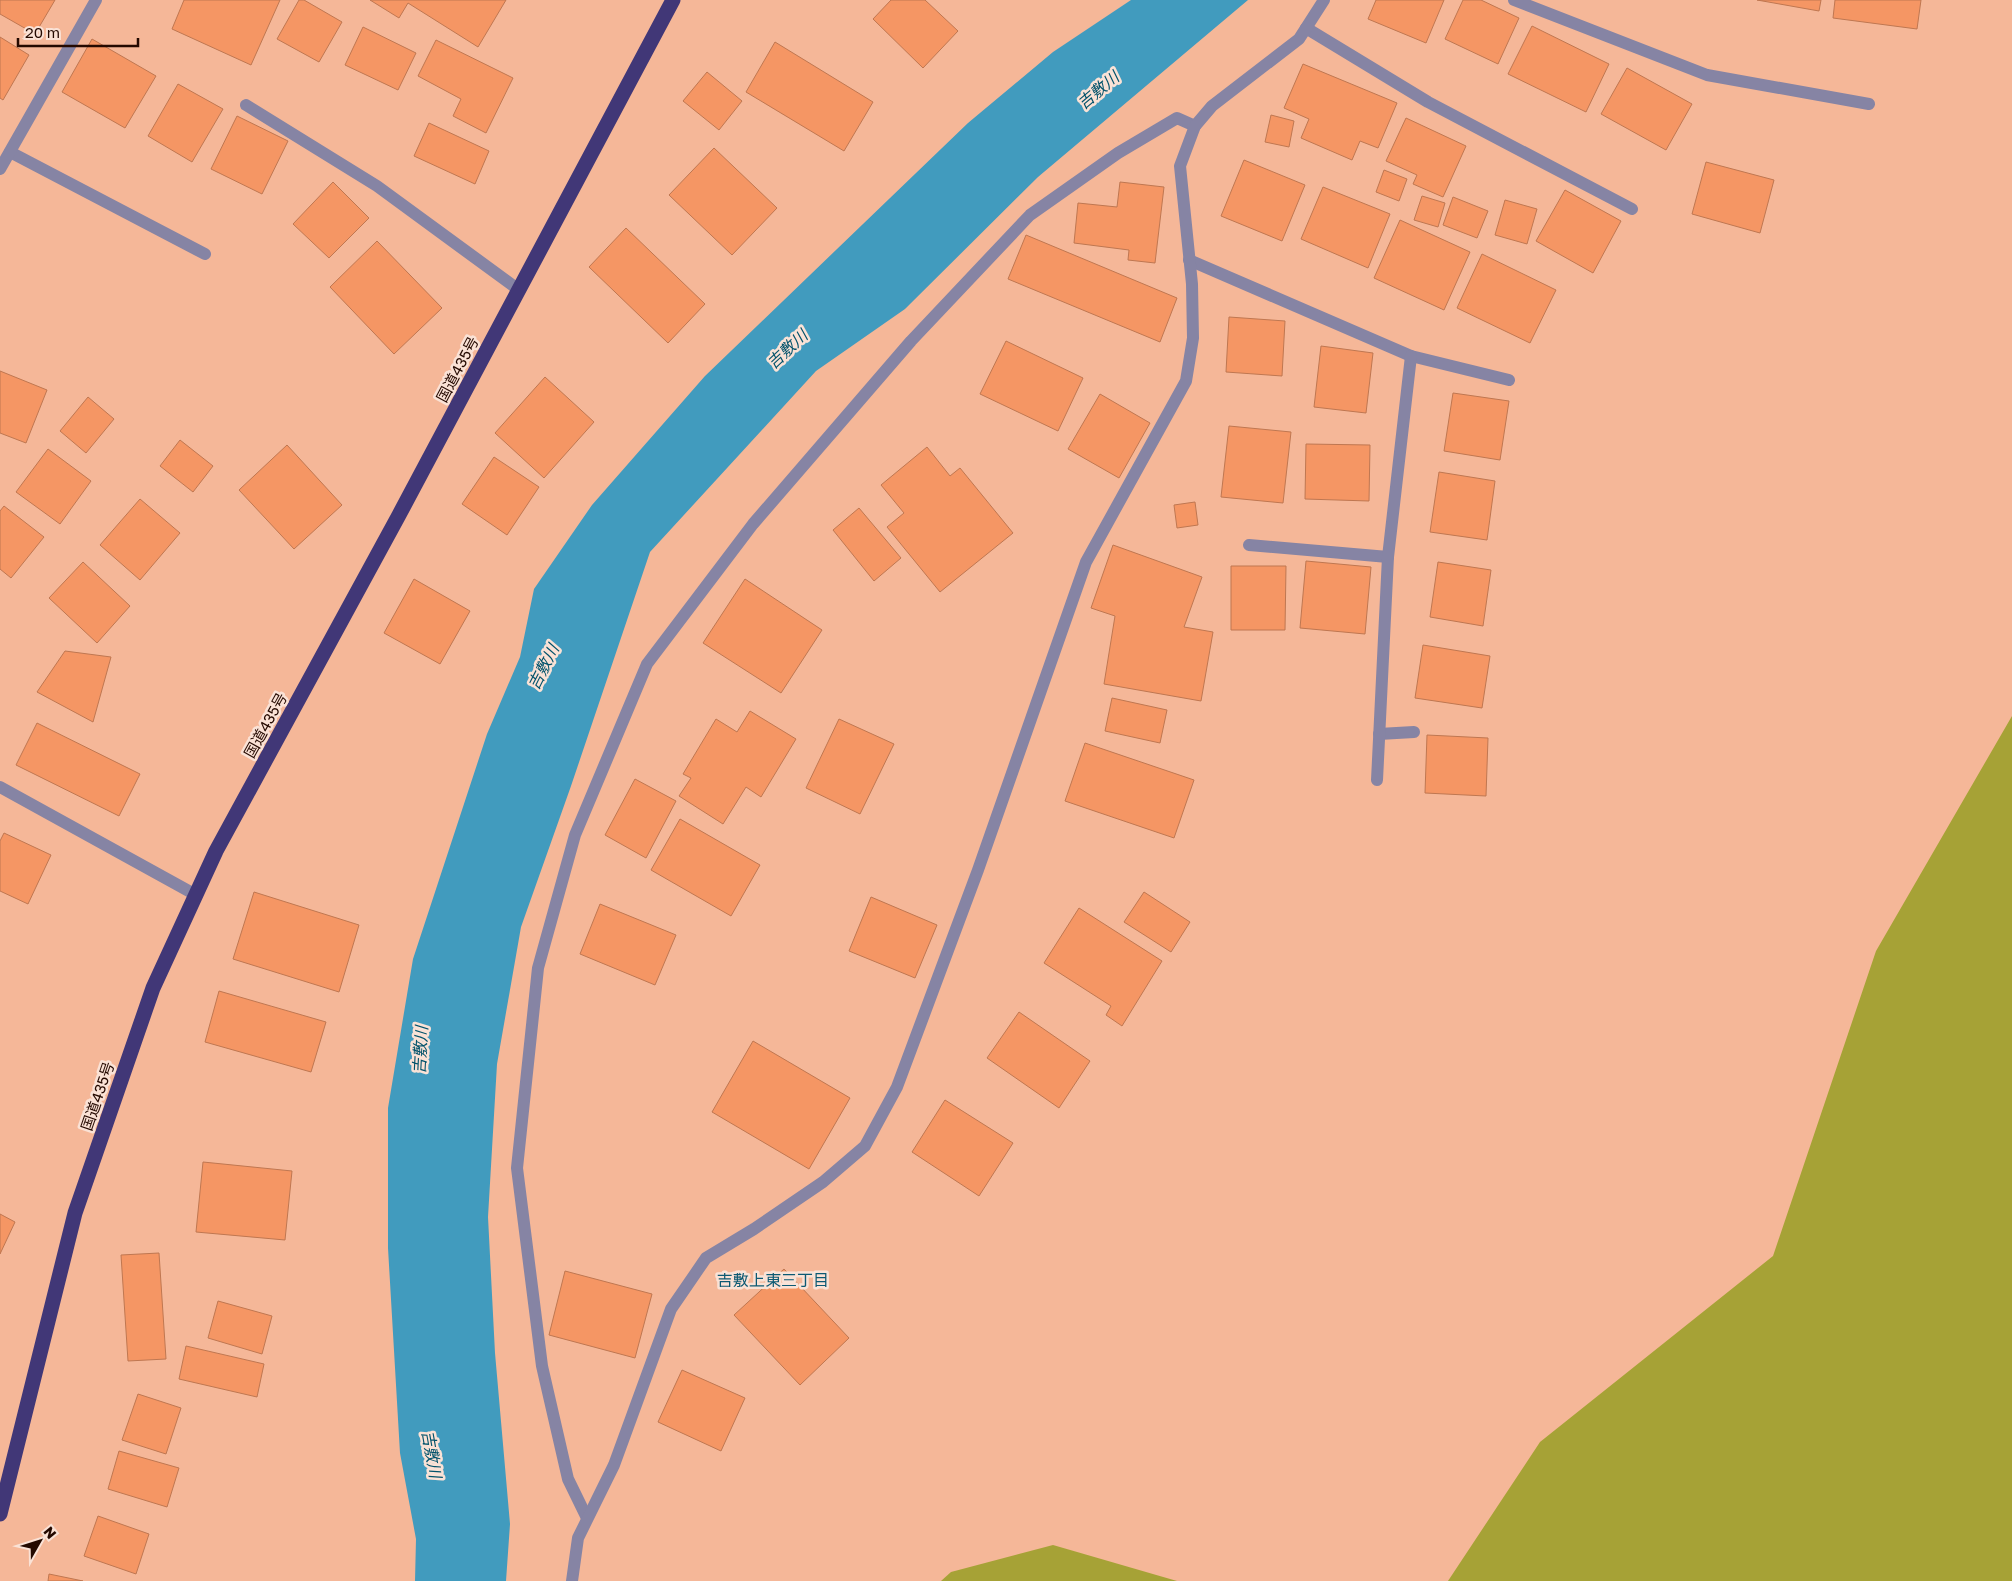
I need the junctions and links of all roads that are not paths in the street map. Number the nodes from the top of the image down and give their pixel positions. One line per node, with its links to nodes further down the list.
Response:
1 (96, 0): 9 (street)
2 (673, 0): 14 (highway, 国道435号)
3 (1324, 0): 5 (street)
4 (1514, 0): 6 (street)
5 (1306, 28): 8 (street); 11 (street)
6 (1869, 104)
7 (246, 105): 14 (street)
8 (1195, 126): 13 (street); 25 (street)
9 (10, 152): 10 (street); 12 (street)
10 (0, 169)
11 (1632, 209)
12 (205, 254)
13 (1189, 260): 15 (street); 25 (street)
14 (519, 290): 23 (highway, 国道435号)
15 (1411, 356): 16 (street); 18 (street)
16 (1509, 380)
17 (1249, 545): 18 (street)
18 (1388, 557): 20 (street)
19 (1414, 732): 20 (street)
20 (1379, 734): 21 (street)
21 (1377, 780)
22 (0, 787): 23 (street)
23 (196, 895): 24 (highway, 国道435号)
24 (0, 1514)
25 (587, 1518): 26 (street)
26 (572, 1581)

